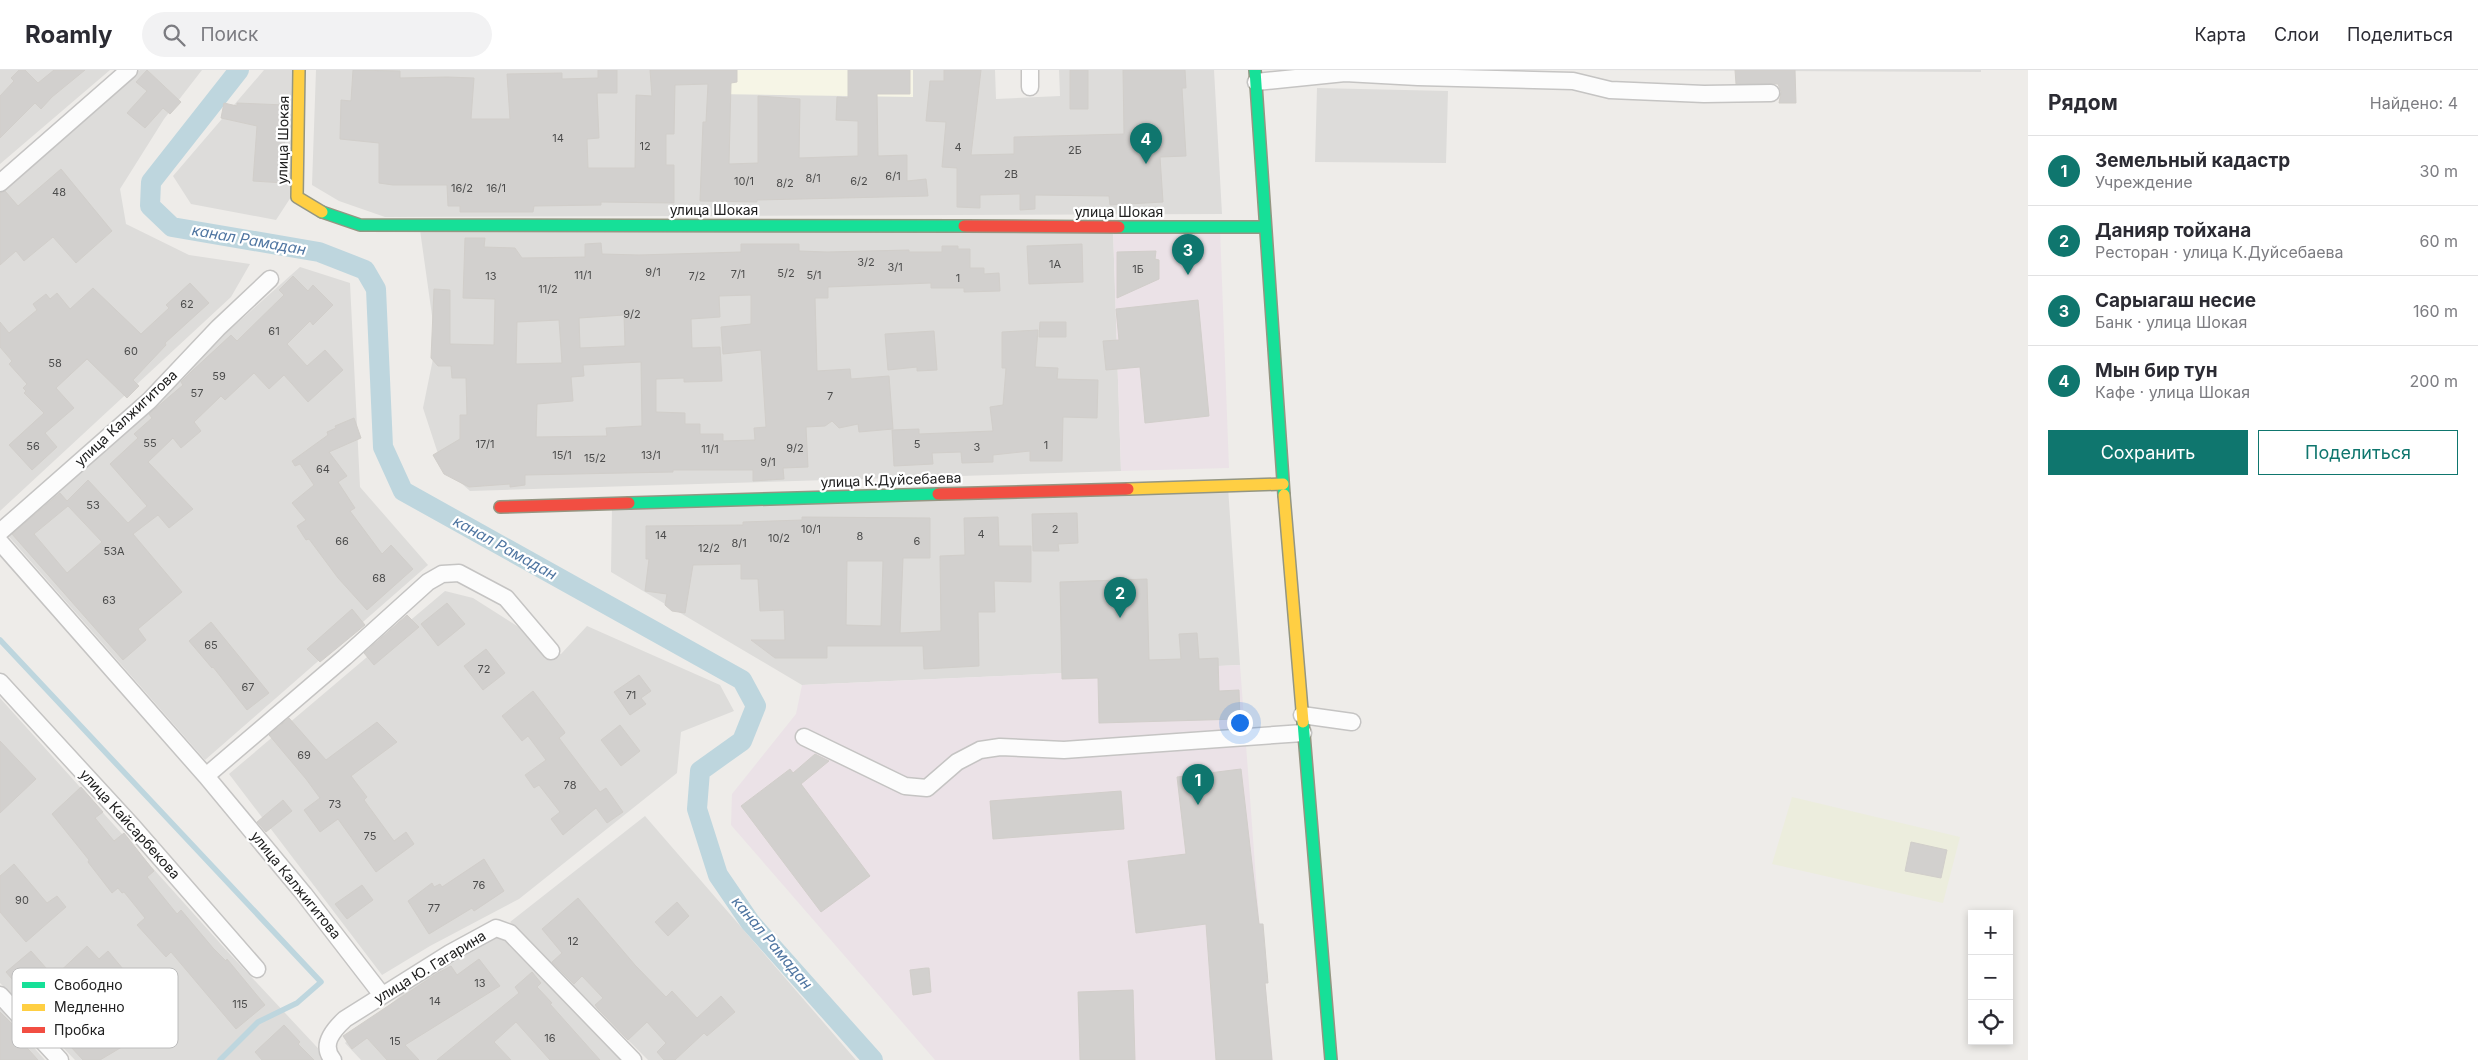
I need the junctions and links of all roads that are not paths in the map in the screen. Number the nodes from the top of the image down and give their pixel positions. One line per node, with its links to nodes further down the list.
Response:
1 (129, 70): 7 (street)
2 (299, 70): 8 (main road, улица Шокая)
3 (1030, 70): 5 (street)
4 (1255, 76): 6 (street); 8 (main road)
5 (1030, 87)
6 (1772, 93)
7 (0, 183)
8 (1264, 227): 10 (main road)
9 (270, 279): 12 (street, улица Калжигитова)
10 (1283, 484): 11 (main road, улица К.Дуйсебаева); 16 (main road)
11 (500, 507)
12 (0, 532)
13 (0, 542): 20 (street, улица Калжигитова)
14 (551, 651): 20 (street)
15 (0, 682): 21 (street, улица Кайсарбекова)
16 (1302, 715): 17 (street); 18 (main road)
17 (1352, 722)
18 (1304, 733): 19 (street); 29 (main road)
19 (804, 737)
20 (206, 776): 23 (street, улица Калжигитова)
21 (257, 969)
22 (0, 994): 24 (street)
23 (382, 995): 27 (street, улица Ю. Гагарина); 28 (street, улица Ю. Гагарина)
24 (12, 1007)
25 (49, 1048): 26 (street)
26 (60, 1060)
27 (333, 1060)
28 (633, 1060)
29 (1331, 1060)

